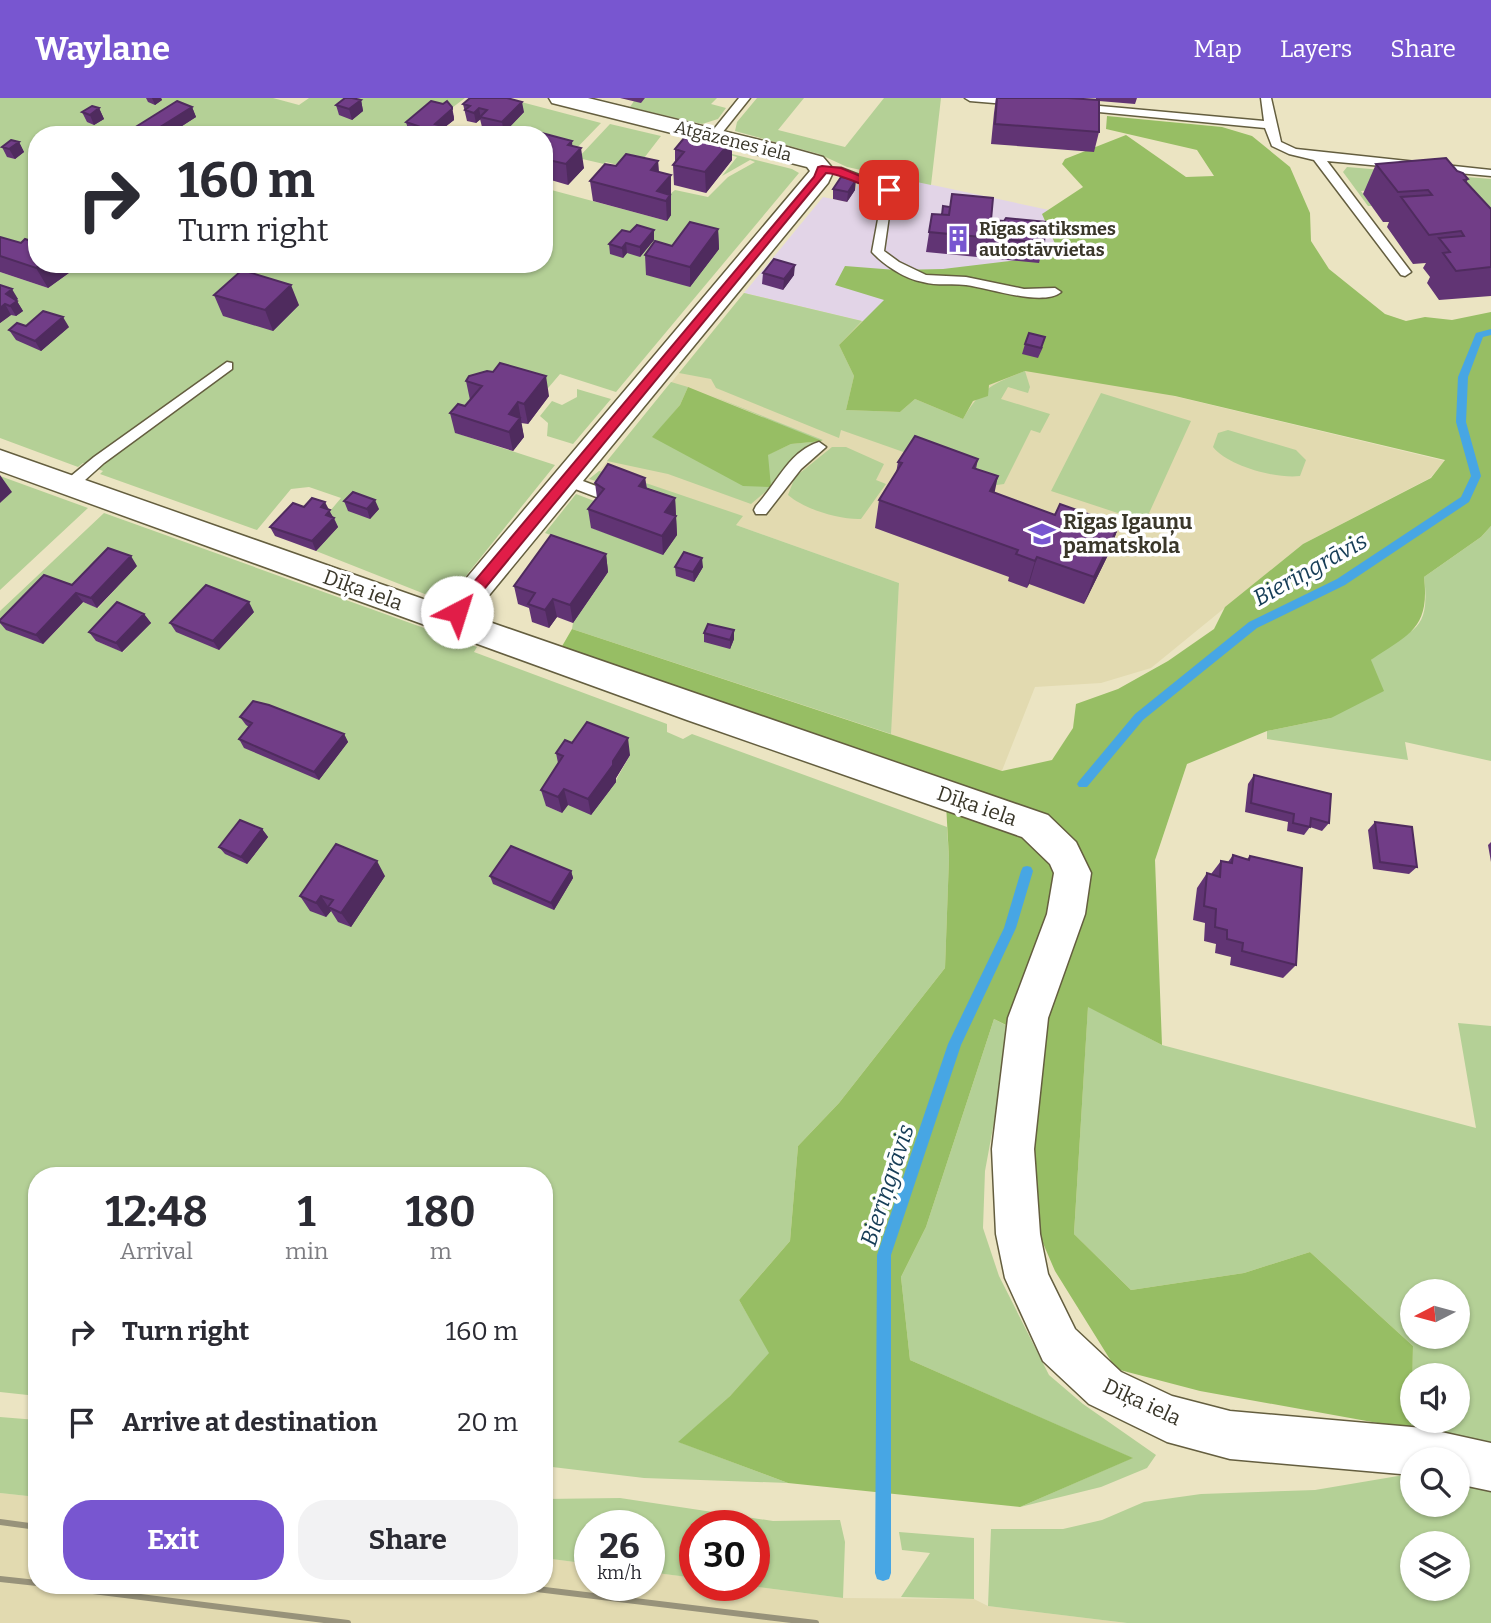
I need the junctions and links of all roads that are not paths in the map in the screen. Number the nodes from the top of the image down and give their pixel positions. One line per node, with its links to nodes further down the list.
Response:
1 (560, 98): 8 (street, Atgāzenes iela)
2 (745, 98): 8 (lane)
3 (970, 98): 5 (lane)
4 (1266, 98): 7 (lane)
5 (1037, 103)
6 (1063, 105): 7 (lane)
7 (1270, 125): 9 (lane)
8 (714, 136): 10 (street, Atgāzenes iela)
9 (1318, 158): 11 (lane); 12 (lane)
10 (822, 170): 13 (lane); 17 (street, Atgāzenes iela)
11 (1491, 173)
12 (1405, 272)
13 (1055, 292)
14 (227, 366): 18 (lane)
15 (819, 447): 20 (lane)
16 (0, 460): 18 (street, Dīķa iela)
17 (567, 480): 19 (lane); 21 (street, Atgāzenes iela)
18 (70, 485): 21 (street, Dīķa iela)
19 (599, 493)
20 (761, 510)
21 (449, 621): 22 (street, Dīķa iela)
22 (1400, 1450)
23 (1470, 1463): 24 (street, Dīķa iela)
24 (1491, 1467)

